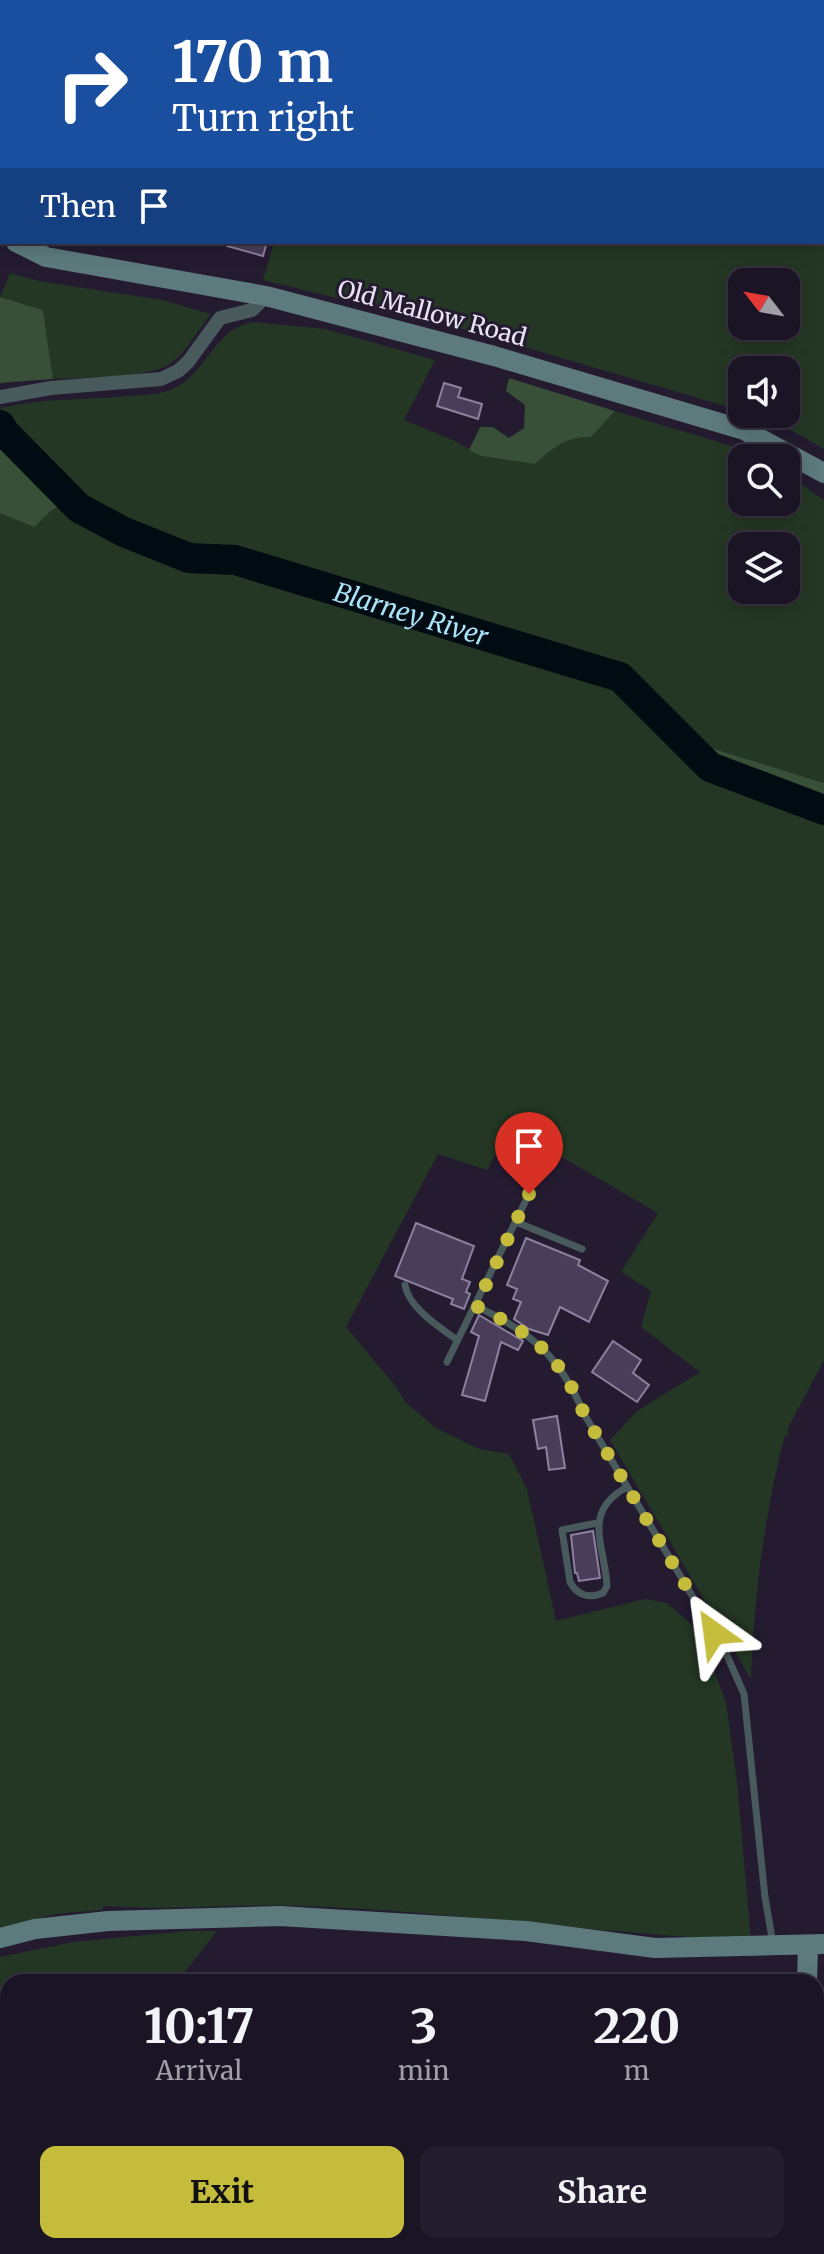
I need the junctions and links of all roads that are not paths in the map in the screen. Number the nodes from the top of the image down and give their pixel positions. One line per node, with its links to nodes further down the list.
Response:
1 (20, 244): 2 (street, Old Mallow Road)
2 (266, 296): 3 (street); 4 (street, Old Mallow Road)
3 (0, 396)
4 (824, 473)
5 (529, 1194): 6 (lane)
6 (516, 1222): 7 (lane); 9 (lane)
7 (582, 1249)
8 (405, 1285): 10 (lane)
9 (476, 1306): 10 (lane); 12 (lane)
10 (457, 1340): 11 (lane)
11 (447, 1362)
12 (627, 1487): 13 (lane); 16 (lane)
13 (597, 1523): 13 (lane)
14 (0, 1938): 16 (street)
15 (816, 1945): 16 (street); 17 (street)
16 (774, 1946)
17 (809, 1974)

